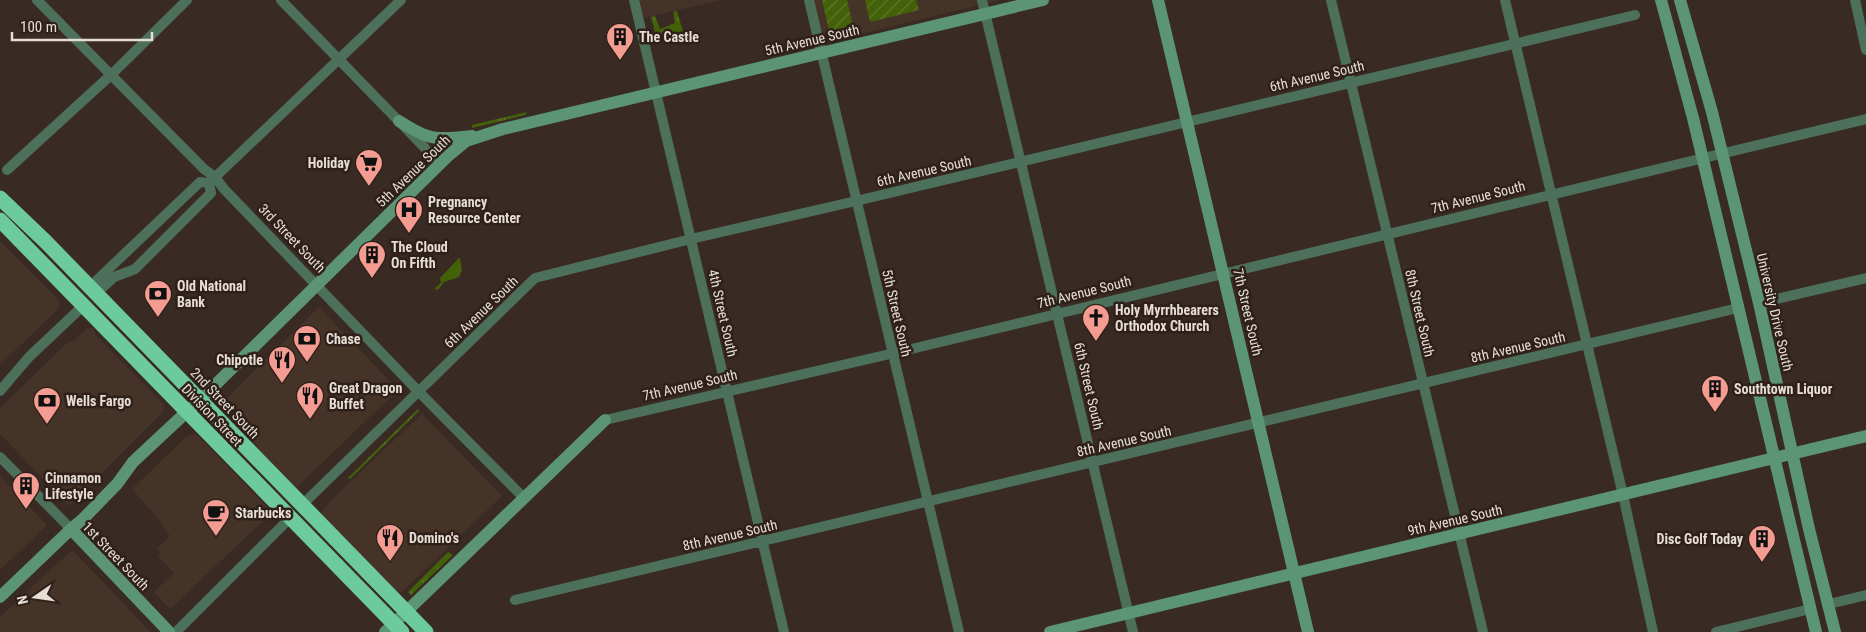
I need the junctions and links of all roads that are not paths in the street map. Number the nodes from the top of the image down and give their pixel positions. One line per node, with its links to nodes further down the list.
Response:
1 (37, 0): 21 (street, 3rd Street South)
2 (188, 0): 21 (street)
3 (281, 0): 20 (street)
4 (401, 0): 20 (street)
5 (634, 0): 23 (street, 4th Street South)
6 (809, 0): 19 (street, 5th Street South)
7 (982, 0): 15 (street, 6th Street South)
8 (1043, 0): 15 (street, 5th Avenue South)
9 (1158, 0): 26 (street, 7th Street South)
10 (1331, 0): 22 (street, 8th Street South)
11 (1505, 0): 17 (street)
12 (1661, 0): 29 (street)
13 (1680, 0): 28 (street, University Drive South)
14 (1854, 0): 18 (street)
15 (986, 14): 19 (street, 5th Avenue South); 30 (street, 6th Street South)
16 (1635, 14): 17 (street, 6th Avenue South)
17 (1515, 43): 22 (street, 6th Avenue South); 34 (street)
18 (1866, 50)
19 (821, 53): 23 (street, 5th Avenue South); 36 (street, 5th Street South)
20 (338, 60): 25 (street); 33 (street)
21 (112, 74): 32 (street); 33 (street, 3rd Street South)
22 (1351, 83): 26 (street, 6th Avenue South); 38 (street, 8th Street South)
23 (656, 93): 27 (street, 5th Avenue South); 39 (street, 4th Street South)
24 (1866, 120): 28 (street, 7th Avenue South)
25 (399, 121): 27 (street); 31 (street)
26 (1187, 121): 30 (street, 6th Avenue South); 40 (street, 7th Street South)
27 (482, 135): 31 (street, 5th Avenue South)
28 (1722, 154): 29 (street, 7th Avenue South); 44 (street, University Drive South)
29 (1703, 159): 34 (street, 7th Avenue South); 46 (street)
30 (1021, 162): 36 (street, 6th Avenue South); 47 (street, 6th Street South)
31 (438, 165): 42 (street, 5th Avenue South)
32 (7, 170)
33 (212, 180): 42 (street, 3rd Street South); 43 (street); 43 (street)
34 (1552, 194): 38 (street, 7th Avenue South); 48 (street)
35 (0, 198): 43 (highway, 2nd Street South)
36 (856, 201): 39 (street, 6th Avenue South); 49 (street, 5th Street South)
37 (0, 220): 45 (highway, Division Street)
38 (1387, 234): 40 (street, 7th Avenue South); 50 (street, 8th Street South)
39 (691, 239): 52 (street, 4th Street South); 53 (street, 6th Avenue South)
40 (1224, 274): 47 (street, 7th Avenue South); 57 (street, 7th Street South)
41 (1866, 278): 44 (street)
42 (318, 285): 53 (street, 3rd Street South); 54 (street, 5th Avenue South)
43 (94, 289): 54 (highway, 2nd Street South)
44 (1759, 303): 59 (street, University Drive South)
45 (83, 306): 51 (street); 55 (highway, Division Street)
46 (1738, 308): 48 (street, 8th Avenue South); 61 (street)
47 (1057, 314): 49 (street, 7th Avenue South); 62 (street, 6th Street South)
48 (1588, 344): 50 (street, 8th Avenue South); 63 (street)
49 (893, 353): 52 (street, 7th Avenue South); 65 (street, 5th Street South)
50 (1423, 384): 57 (street, 8th Avenue South); 69 (street, 8th Street South)
51 (0, 391)
52 (727, 391): 56 (street, 7th Avenue South); 70 (street, 4th Street South)
53 (419, 392): 64 (street, 3rd Street South); 66 (street, 6th Avenue South)
54 (200, 400): 55 (street, 5th Avenue South); 66 (highway, 2nd Street South)
55 (187, 412): 67 (highway, Division Street); 68 (street, 5th Avenue South)
56 (606, 420): 64 (street, 7th Avenue South)
57 (1259, 423): 62 (street, 8th Avenue South); 71 (street, 7th Street South)
58 (1866, 436): 59 (street, 9th Avenue South)
59 (1792, 453): 61 (street, 9th Avenue South); 75 (street, University Drive South)
60 (0, 456): 68 (street, 1st Street South)
61 (1773, 457): 63 (street, 9th Avenue South); 76 (street)
62 (1093, 462): 65 (street, 8th Avenue South); 78 (street, 6th Street South)
63 (1624, 494): 69 (street, 9th Avenue South); 89 (street)
64 (524, 498): 77 (street, 7th Avenue South)
65 (928, 502): 70 (street, 8th Avenue South); 84 (street, 5th Street South)
66 (302, 505): 77 (highway, 2nd Street South)
67 (290, 518): 79 (highway, Division Street); 81 (street)
68 (70, 530): 73 (street, 5th Avenue South); 80 (street, 1st Street South)
69 (1459, 534): 71 (street, 9th Avenue South); 88 (street, 8th Street South)
70 (763, 541): 74 (street, 8th Avenue South); 83 (street, 4th Street South)
71 (1294, 573): 78 (street, 9th Avenue South); 87 (street, 7th Street South)
72 (1866, 595): 75 (street)
73 (0, 597)
74 (515, 600)
75 (1829, 604): 92 (street, University Drive South)
76 (1810, 609): 90 (street); 91 (street)
77 (406, 611): 79 (street, 7th Avenue South); 82 (highway, 2nd Street South)
78 (1129, 613): 85 (street, 9th Avenue South); 86 (street, 6th Street South)
79 (394, 629)
80 (169, 632)
81 (176, 632)
82 (426, 632)
83 (784, 632)
84 (959, 632)
85 (1050, 632)
86 (1134, 632)
87 (1308, 632)
88 (1483, 632)
89 (1653, 632)
90 (1716, 632)
91 (1816, 632)
92 (1836, 632)

